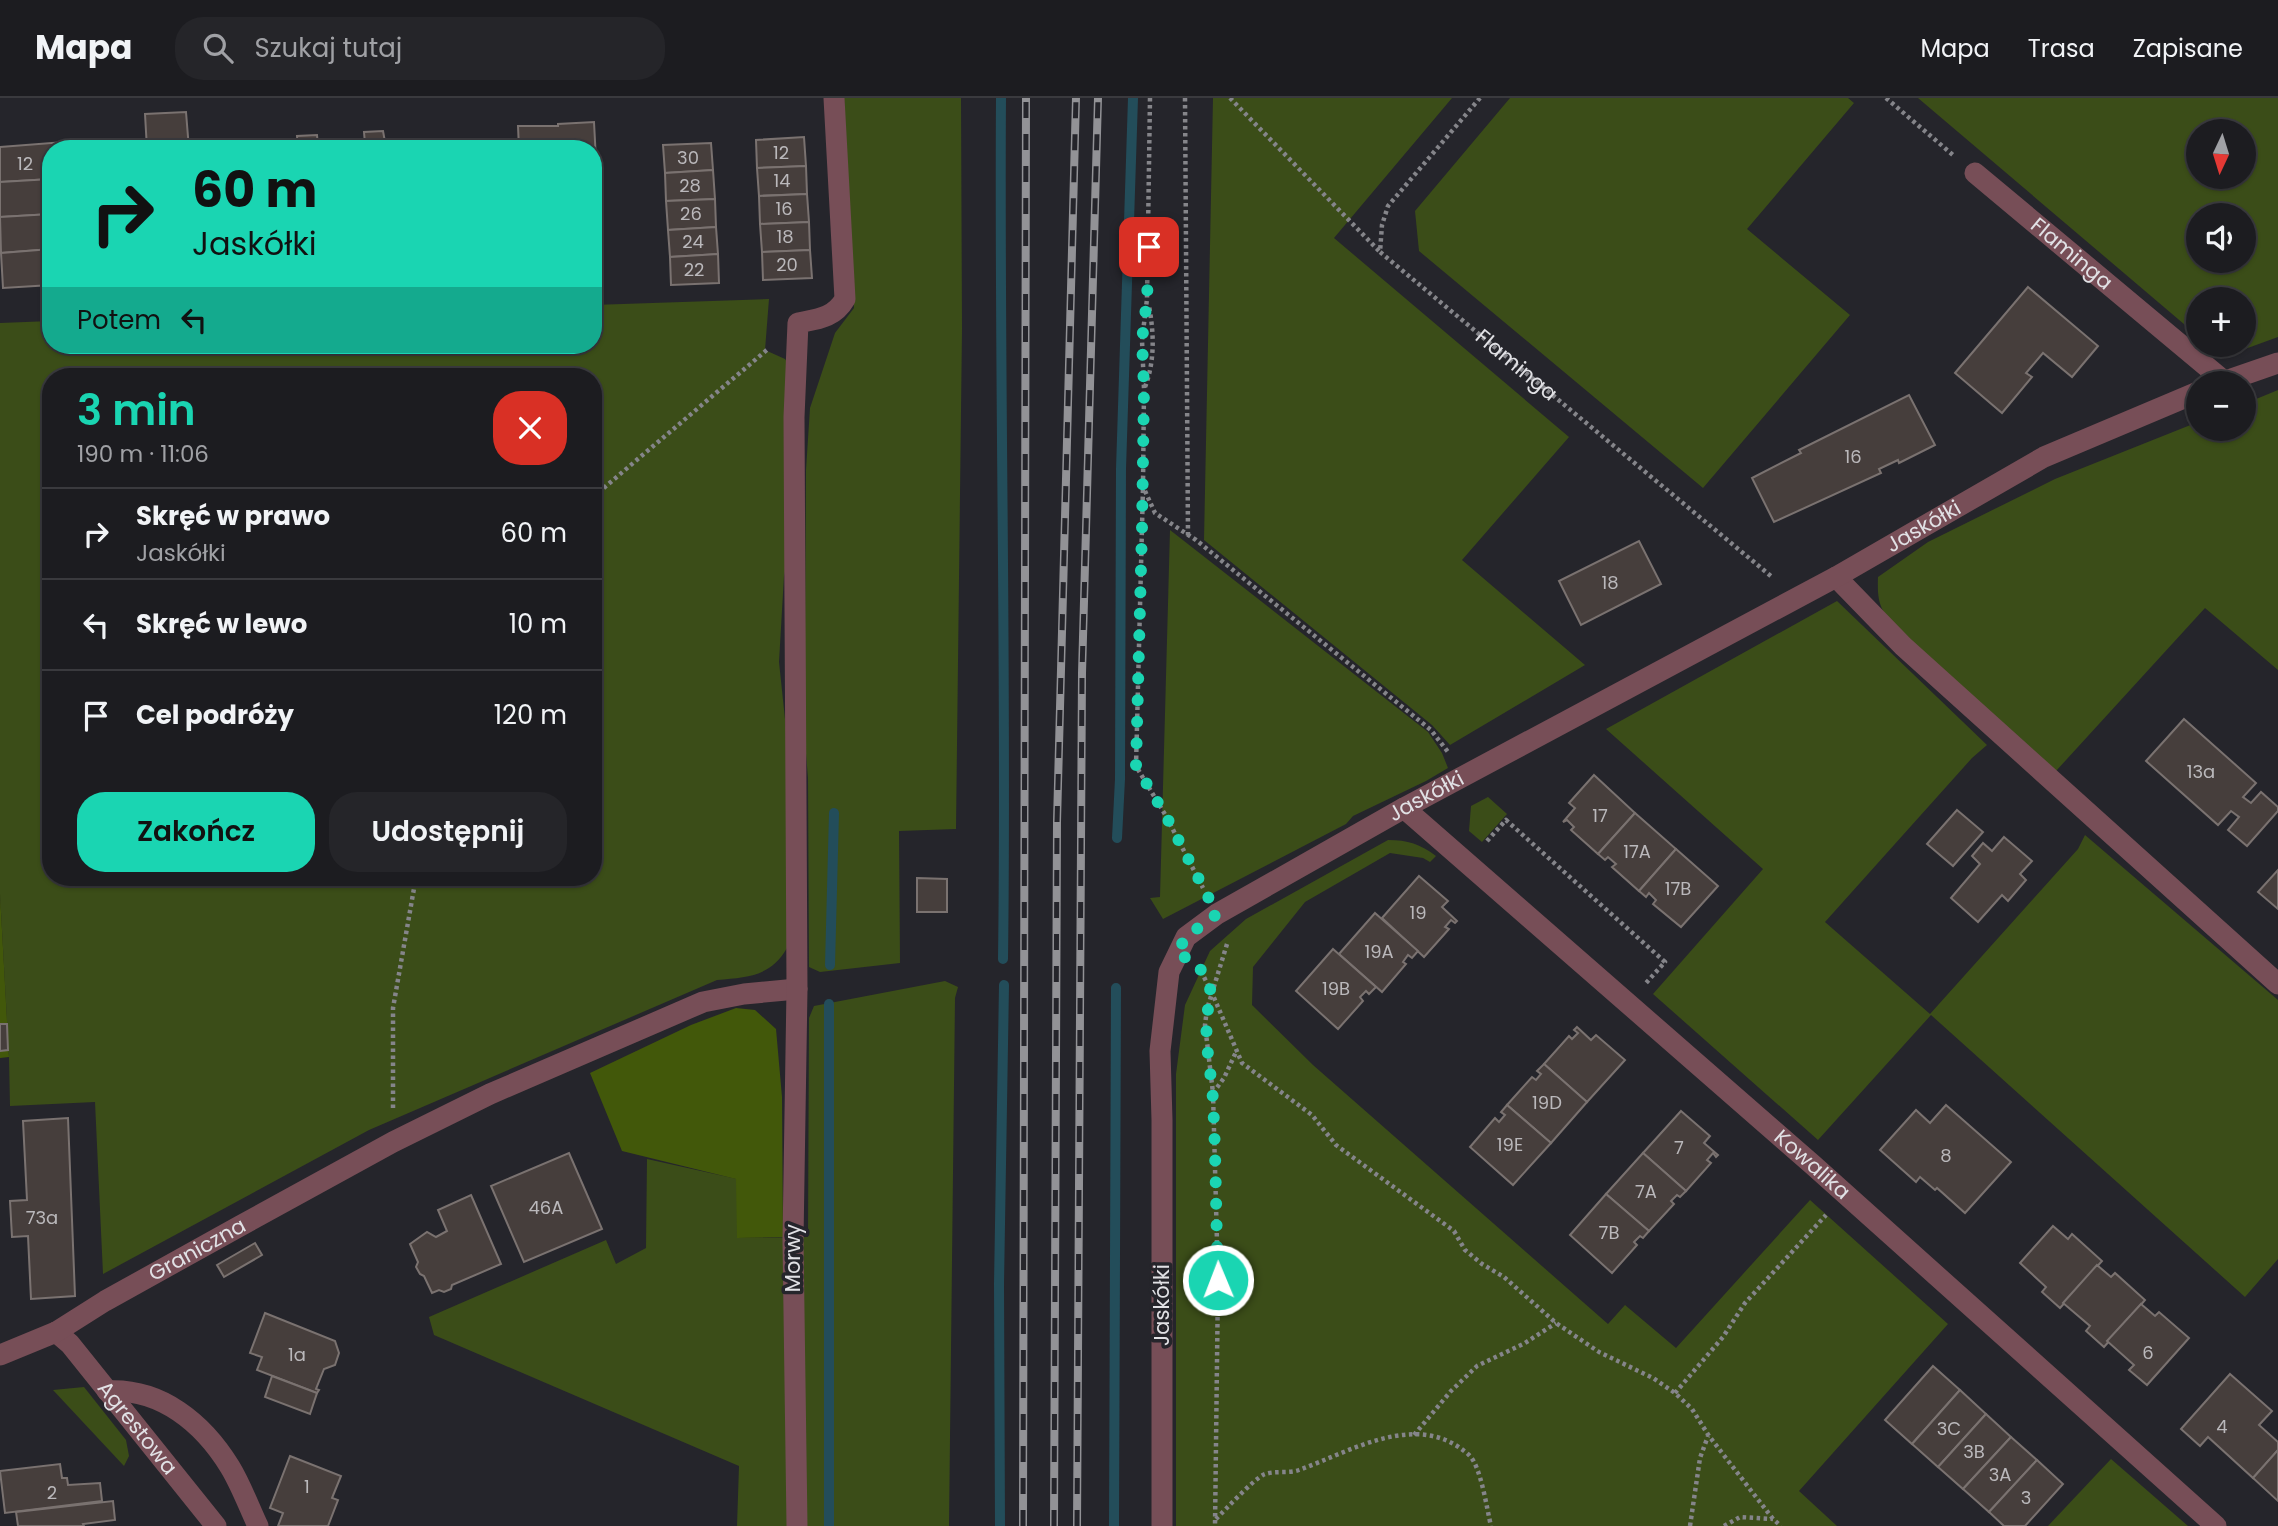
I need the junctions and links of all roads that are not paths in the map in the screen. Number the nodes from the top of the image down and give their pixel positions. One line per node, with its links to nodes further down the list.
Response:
1 (834, 98): 10 (street, Morwy)
2 (1975, 173): 4 (street, Flaminga)
3 (2278, 363): 5 (street)
4 (2209, 371)
5 (2254, 371)
6 (2186, 398): 7 (street, Jaskółki)
7 (1836, 577): 8 (street, Jaskółki); 9 (street)
8 (1404, 808): 17 (street, Jaskółki); 18 (street, Kowalika)
9 (2278, 984)
10 (797, 989): 11 (street, Graniczna); 16 (street, Morwy)
11 (56, 1332): 12 (street, Graniczna); 13 (street, Agrestowa)
12 (0, 1356)
13 (107, 1391): 14 (street, Agrestowa); 15 (street)
14 (216, 1526)
15 (258, 1526)
16 (797, 1526)
17 (1162, 1526)
18 (2216, 1526)

